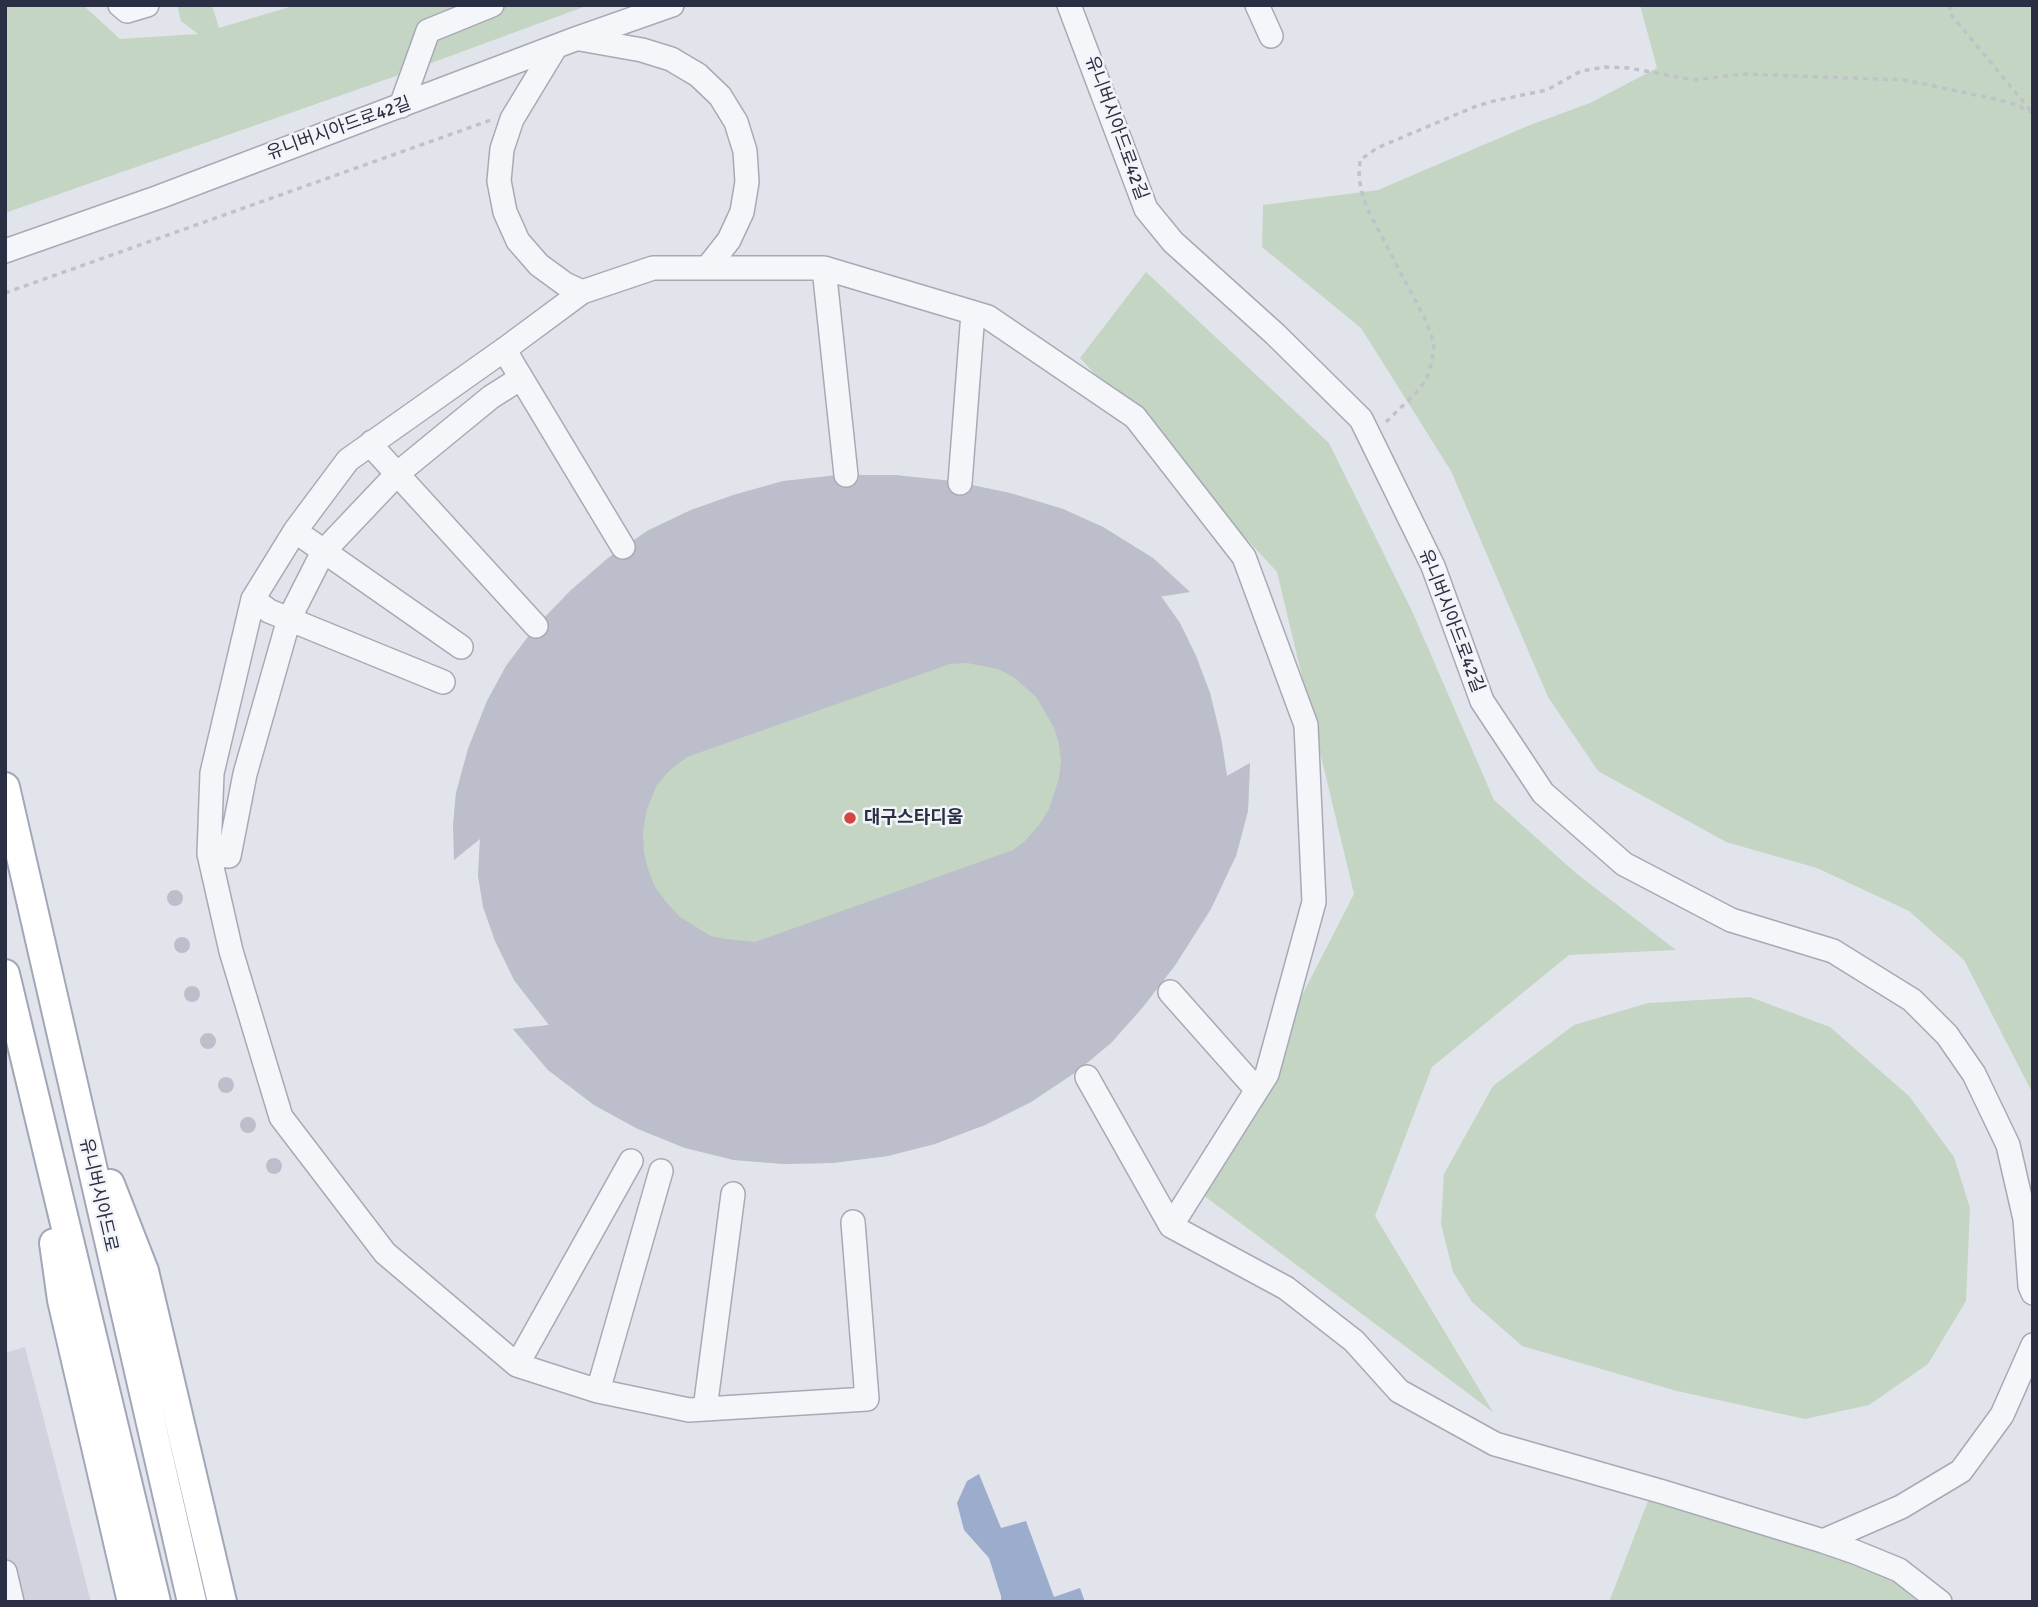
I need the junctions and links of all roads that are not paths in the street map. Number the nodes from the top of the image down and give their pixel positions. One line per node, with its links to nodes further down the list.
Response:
1 (120, 5): 2 (street)
2 (147, 5)
3 (492, 5): 10 (street)
4 (672, 5): 8 (street, 유니버시아드로42길)
5 (1069, 5): 43 (street, 유니버시아드로42길)
6 (1257, 5): 7 (street)
7 (1271, 36)
8 (578, 38): 9 (street, 유니버시아드로42길); 12 (street)
9 (555, 48): 10 (street, 유니버시아드로42길); 14 (street)
10 (401, 106): 11 (street, 유니버시아드로42길)
11 (5, 251)
12 (707, 268): 13 (street); 14 (street)
13 (824, 268): 15 (street); 20 (street)
14 (582, 292): 16 (street)
15 (973, 313): 21 (street); 35 (street)
16 (505, 349): 17 (street); 18 (street)
17 (521, 378): 19 (street); 23 (street)
18 (372, 442): 19 (street); 22 (street)
19 (397, 474): 24 (street); 27 (street)
20 (846, 475)
21 (960, 483)
22 (295, 531): 24 (street); 25 (street)
23 (623, 547)
24 (323, 552): 26 (street); 28 (street)
25 (253, 599): 26 (street); 31 (street)
26 (289, 619): 29 (street); 31 (street)
27 (536, 626)
28 (461, 647)
29 (443, 682)
30 (5, 787): 36 (main road, 유니버시아드로)
31 (209, 854): 45 (street)
32 (5, 974): 37 (main road)
33 (1170, 992): 35 (street)
34 (1087, 1077): 42 (street)
35 (1257, 1090): 42 (street)
36 (77, 1097): 53 (main road, 유니버시아드로); 54 (main road)
37 (36, 1102): 51 (main road); 52 (main road)
38 (631, 1161): 45 (street)
39 (661, 1171): 46 (street)
40 (733, 1194): 47 (street)
41 (853, 1222): 47 (street)
42 (1171, 1226): 48 (street)
43 (2033, 1293)
44 (2033, 1345): 48 (street)
45 (517, 1365): 46 (street)
46 (598, 1391): 47 (street)
47 (705, 1409)
48 (1823, 1541): 55 (street)
49 (5, 1572): 50 (street)
50 (12, 1602)
51 (131, 1602)
52 (156, 1602)
53 (192, 1602)
54 (222, 1602)
55 (1940, 1602)

